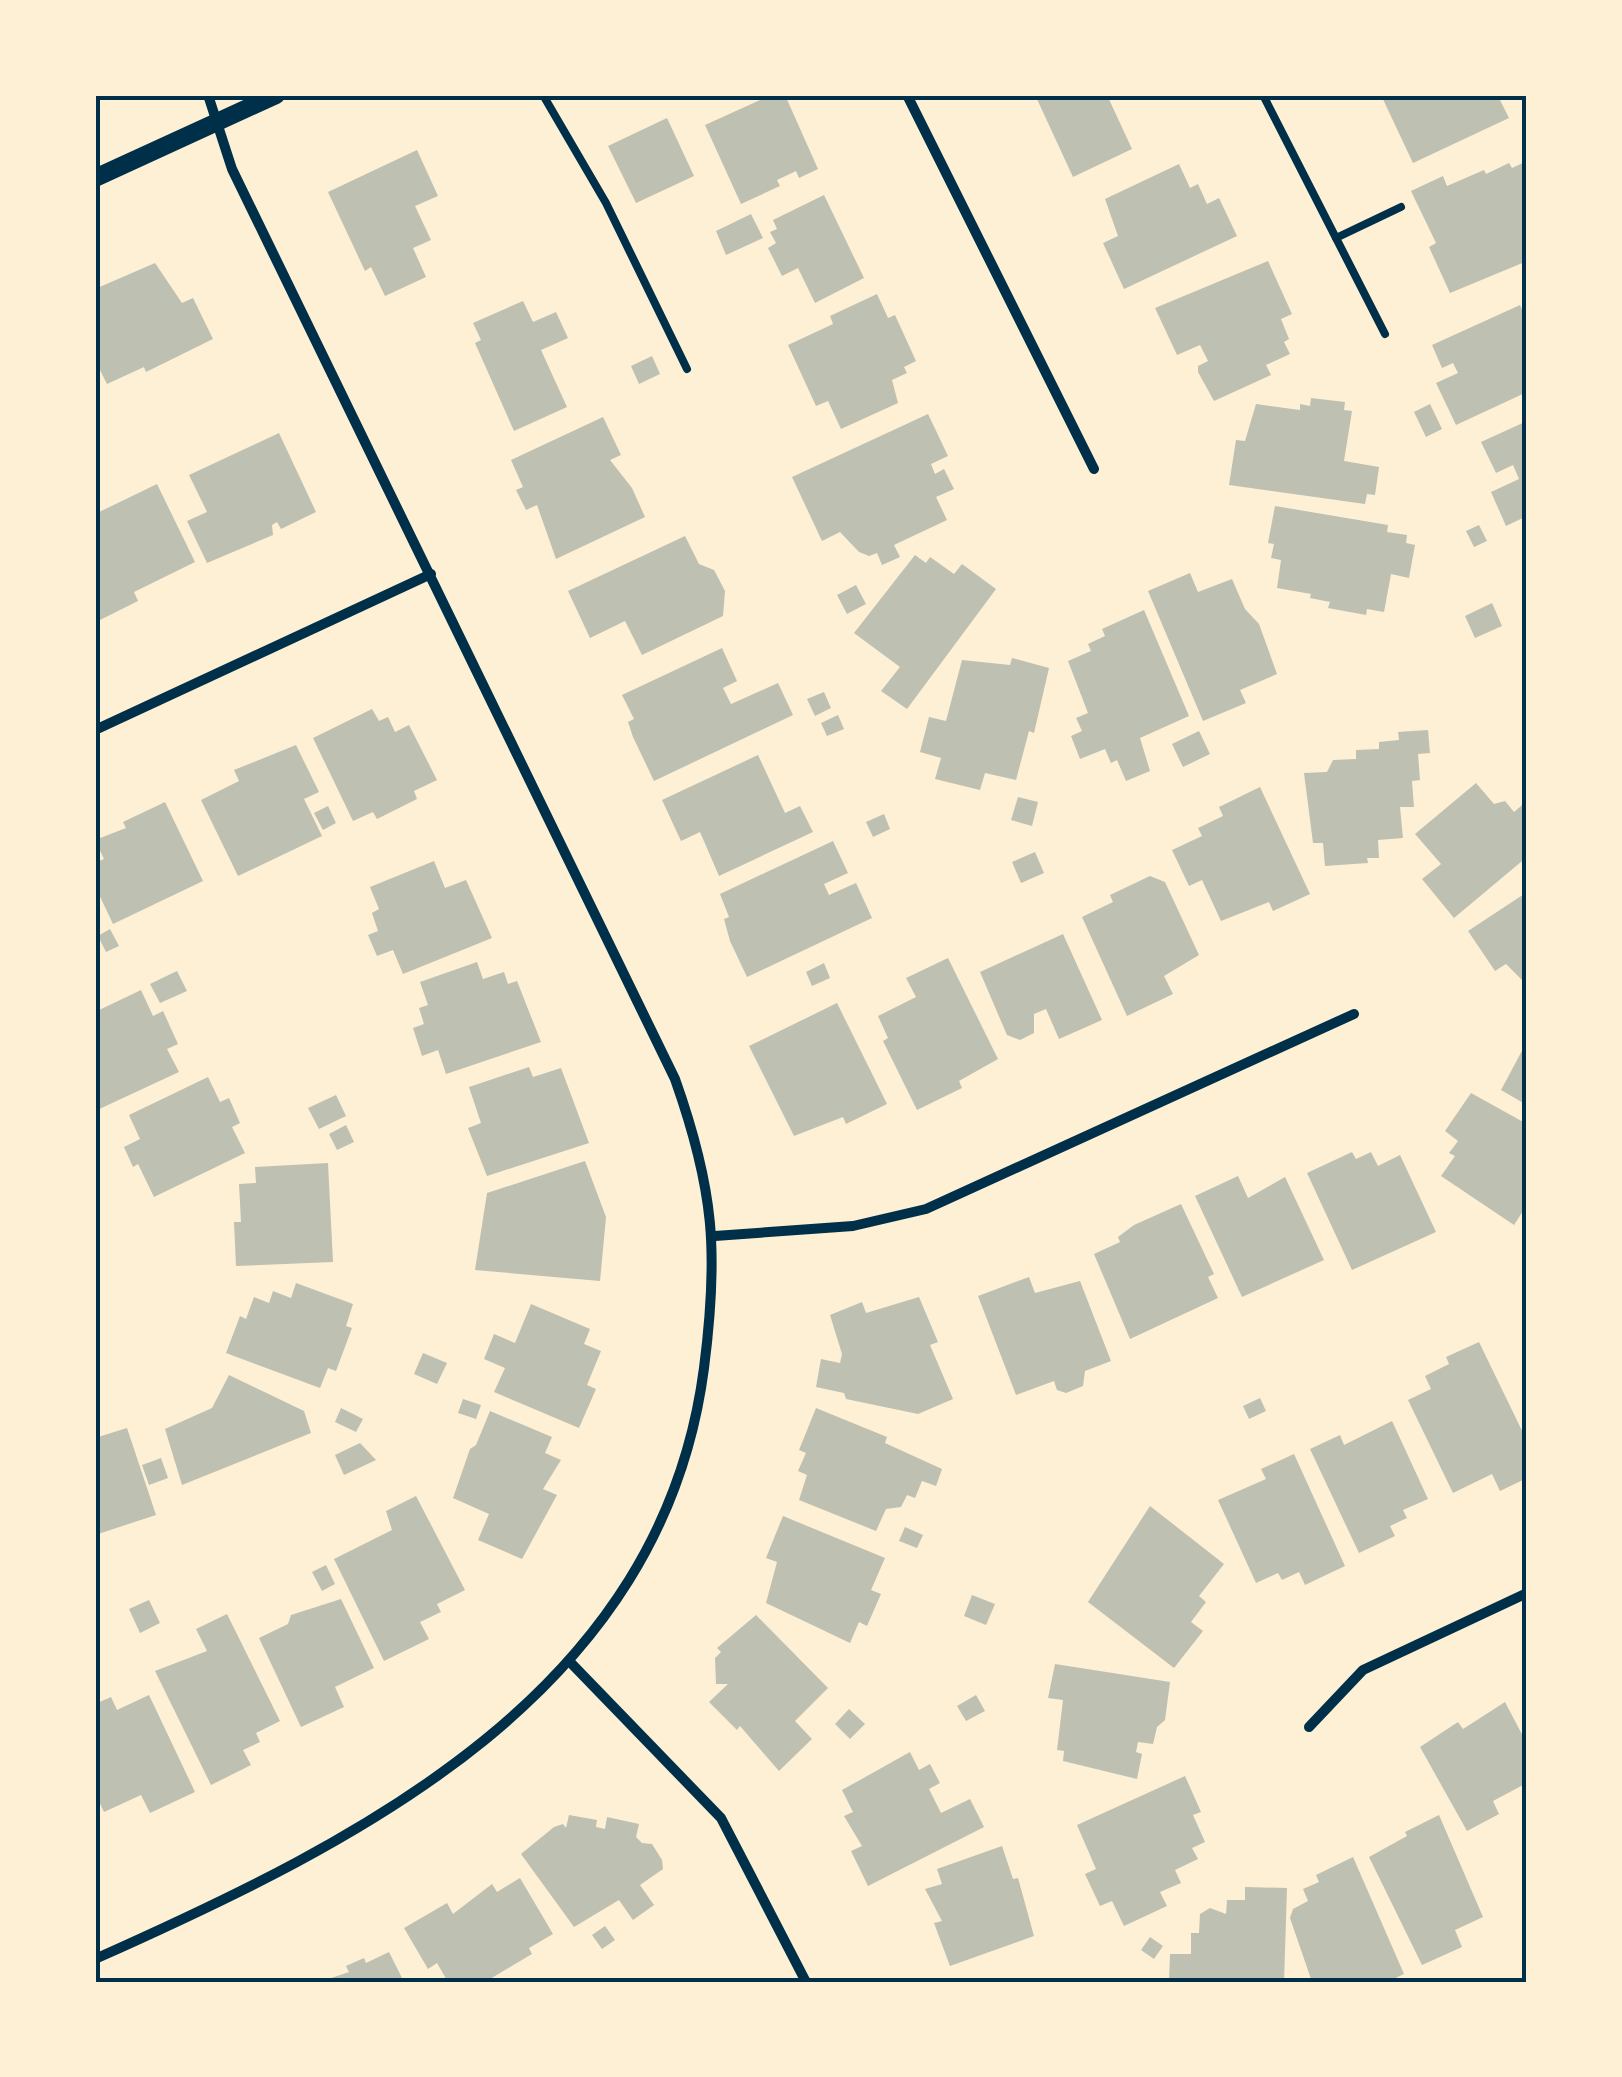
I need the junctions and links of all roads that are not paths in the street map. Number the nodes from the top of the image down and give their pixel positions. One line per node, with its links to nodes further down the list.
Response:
1 (208, 95): 6 (street)
2 (276, 95): 6 (street)
3 (543, 95): 11 (lane)
4 (907, 95): 12 (street)
5 (1264, 95): 9 (lane)
6 (217, 122): 7 (street); 13 (street)
7 (95, 178)
8 (1401, 207): 9 (lane)
9 (1336, 238): 10 (lane)
10 (1385, 334)
11 (686, 370)
12 (1094, 469)
13 (430, 574): 14 (street); 16 (street)
14 (95, 730)
15 (1354, 1014): 16 (street)
16 (714, 1236): 18 (street)
17 (1527, 1593): 19 (street)
18 (571, 1663): 20 (street); 21 (street)
19 (1310, 1727)
20 (95, 1960)
21 (806, 1982)

